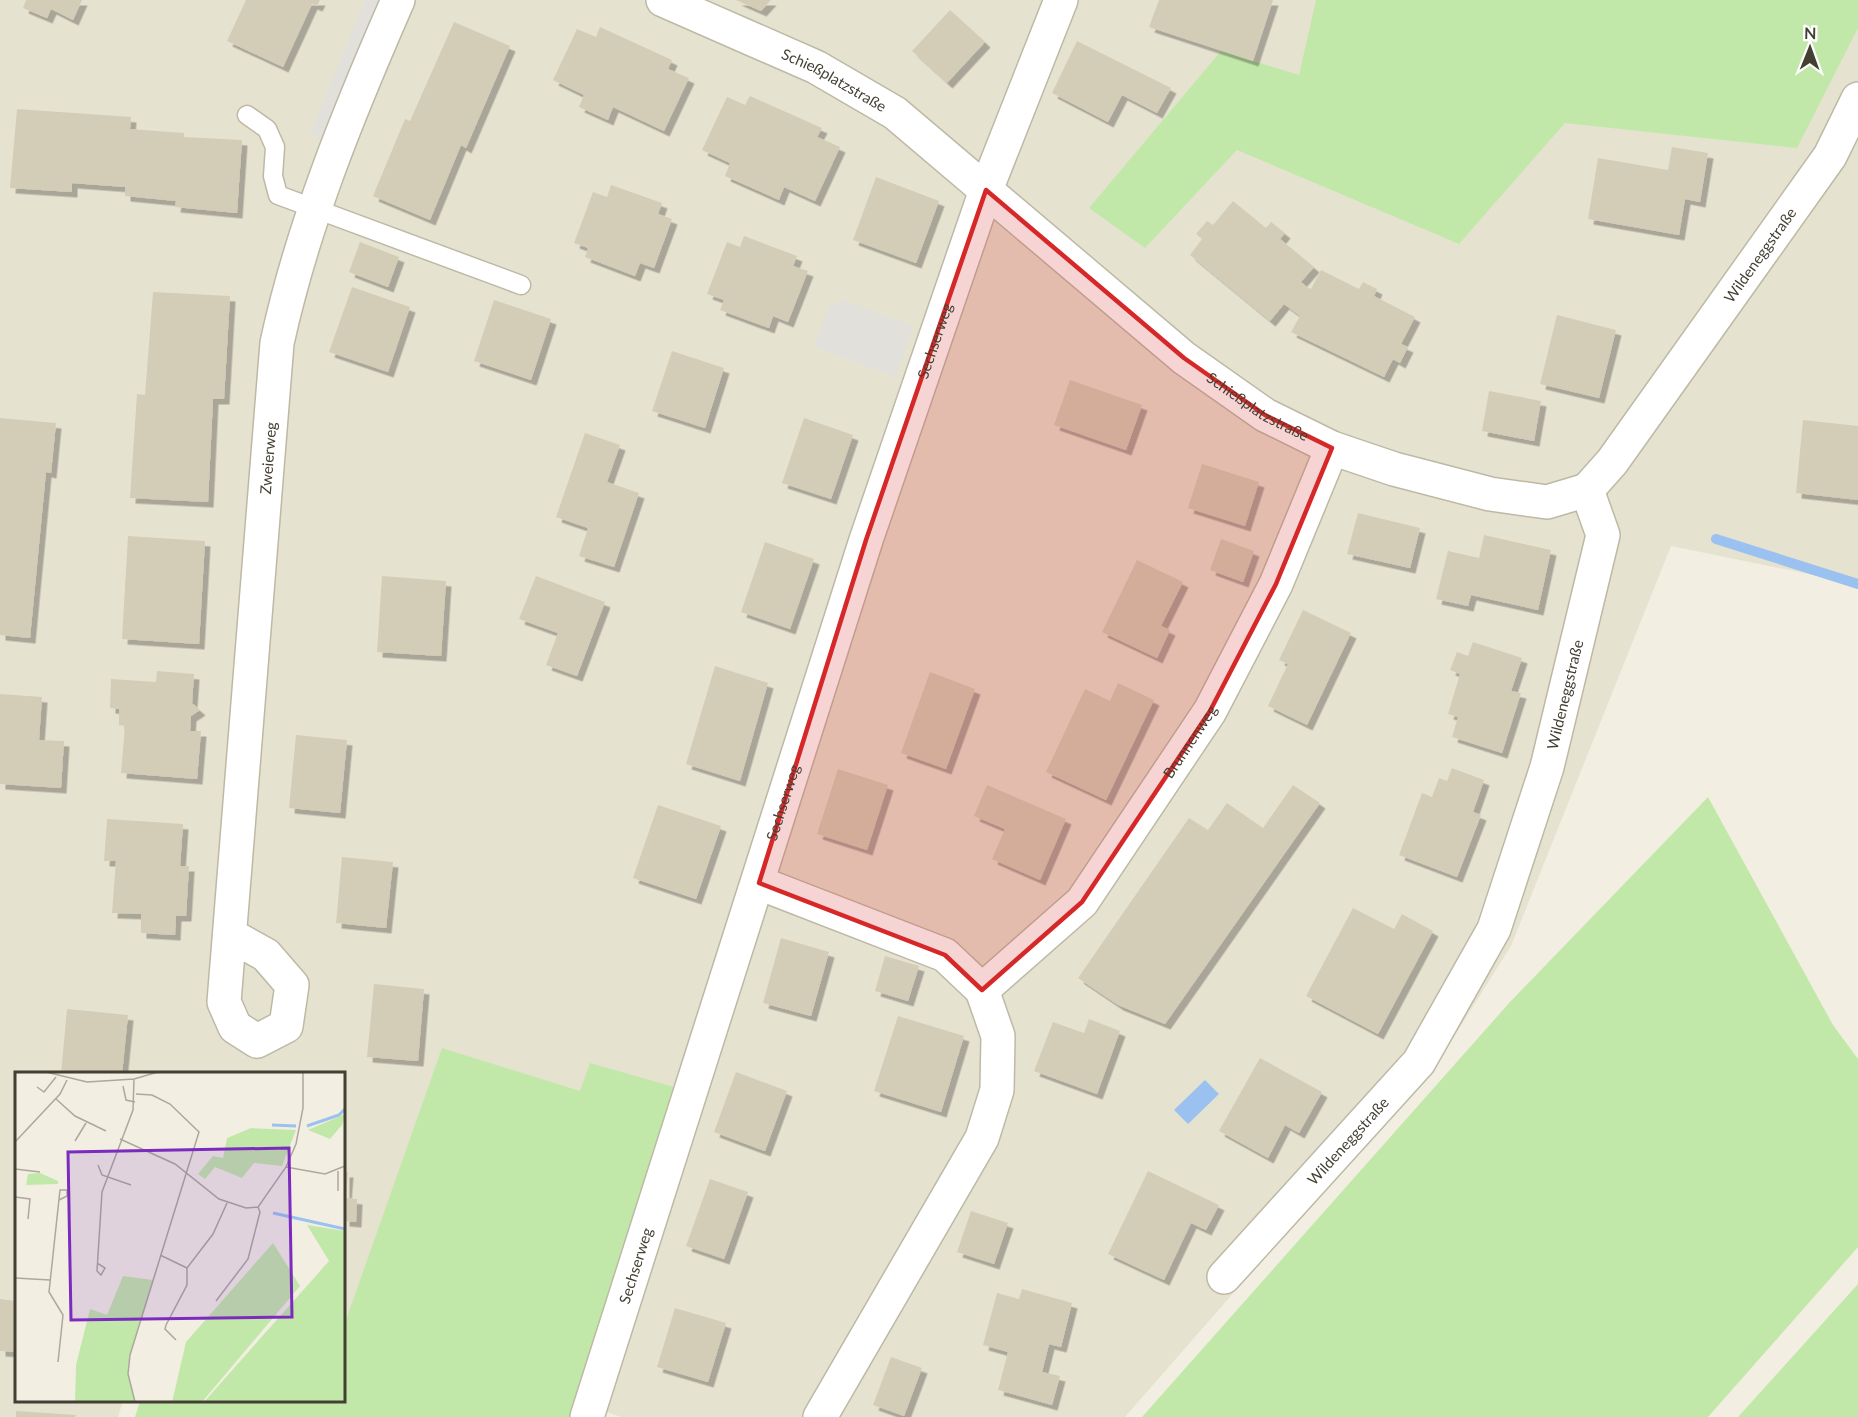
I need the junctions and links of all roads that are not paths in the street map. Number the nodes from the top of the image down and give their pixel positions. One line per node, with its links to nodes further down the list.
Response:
1 (398, 0): 8 (street, Zweierweg)
2 (663, 0): 7 (street, Schießplatzstraße)
3 (1061, 0): 7 (street)
4 (1858, 99): 6 (street, Wildeneggstraße)
5 (247, 115): 8 (lane)
6 (1844, 160): 11 (street, Wildeneggstraße)
7 (986, 190): 10 (street, Schießplatzstraße); 12 (street, Sechserweg)
8 (312, 210): 9 (lane); 13 (street, Zweierweg)
9 (521, 285)
10 (1332, 448): 11 (street, Schießplatzstraße); 14 (street, Brunnenweg)
11 (1587, 490): 15 (street, Wildeneggstraße)
12 (759, 883): 14 (street); 16 (street, Sechserweg)
13 (230, 935)
14 (982, 990): 17 (street)
15 (1224, 1277)
16 (587, 1417)
17 (820, 1417)

